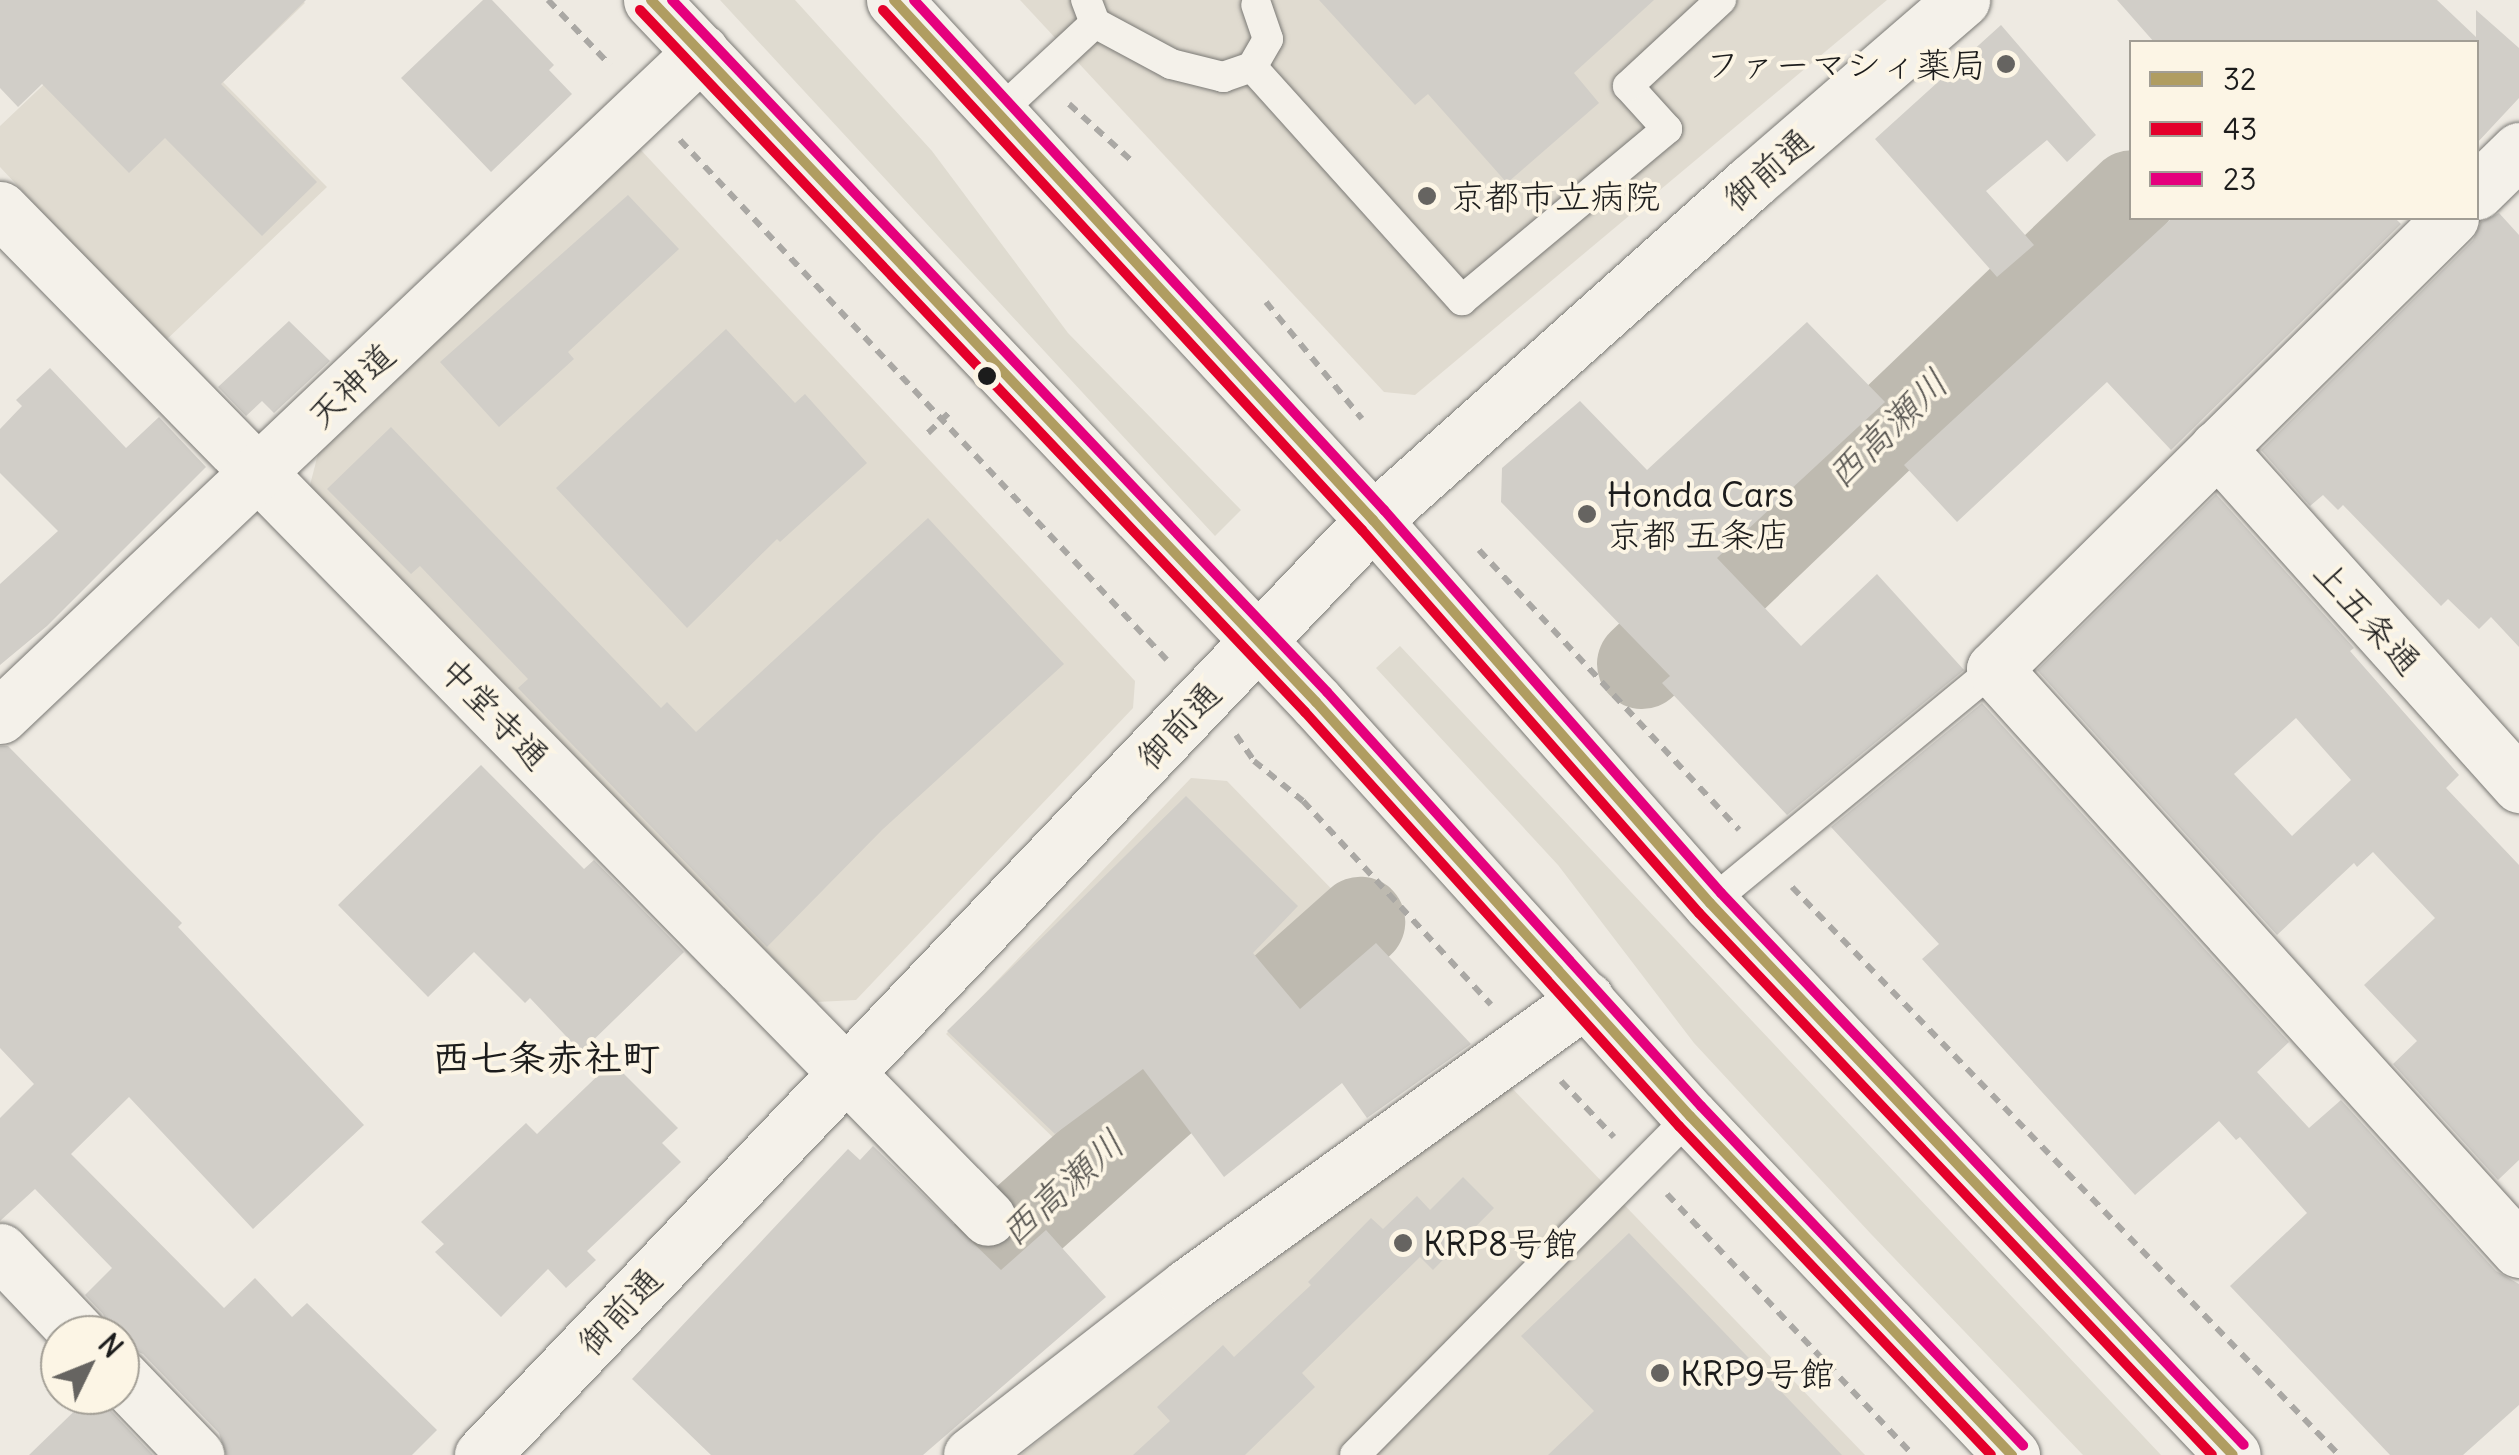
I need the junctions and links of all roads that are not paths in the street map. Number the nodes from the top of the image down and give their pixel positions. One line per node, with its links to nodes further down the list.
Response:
1 (651, 0): 7 (main road)
2 (894, 0): 9 (main road)
3 (1721, 0): 8 (lane)
4 (1962, 0): 14 (main road, 御前通)
5 (1256, 5): 8 (lane)
6 (1090, 11): 8 (lane); 9 (lane)
7 (701, 52): 13 (main road, 天神道); 15 (main road)
8 (1252, 67)
9 (998, 112): 14 (main road)
10 (0, 209): 13 (main road, 中堂寺通)
11 (2449, 220): 12 (main road)
12 (2217, 448): 16 (main road); 18 (main road, 上五条通)
13 (260, 472): 17 (main road, 天神道); 21 (main road, 中堂寺通)
14 (1373, 520): 15 (main road, 御前通); 19 (main road)
15 (1257, 641): 20 (main road); 21 (main road, 御前通)
16 (1994, 669): 19 (lane); 24 (main road)
17 (0, 716)
18 (2519, 785)
19 (1710, 903): 33 (main road)
20 (1586, 999): 22 (main road); 30 (main road)
21 (845, 1072): 23 (main road, 中堂寺通); 29 (main road, 御前通)
22 (1690, 1116): 31 (lane); 32 (main road)
23 (988, 1218)
24 (2519, 1250)
25 (0, 1252): 26 (main road)
26 (61, 1315)
27 (140, 1397): 28 (main road)
28 (196, 1455)
29 (482, 1455)
30 (971, 1455)
31 (1356, 1455)
32 (2012, 1455)
33 (2233, 1455)

